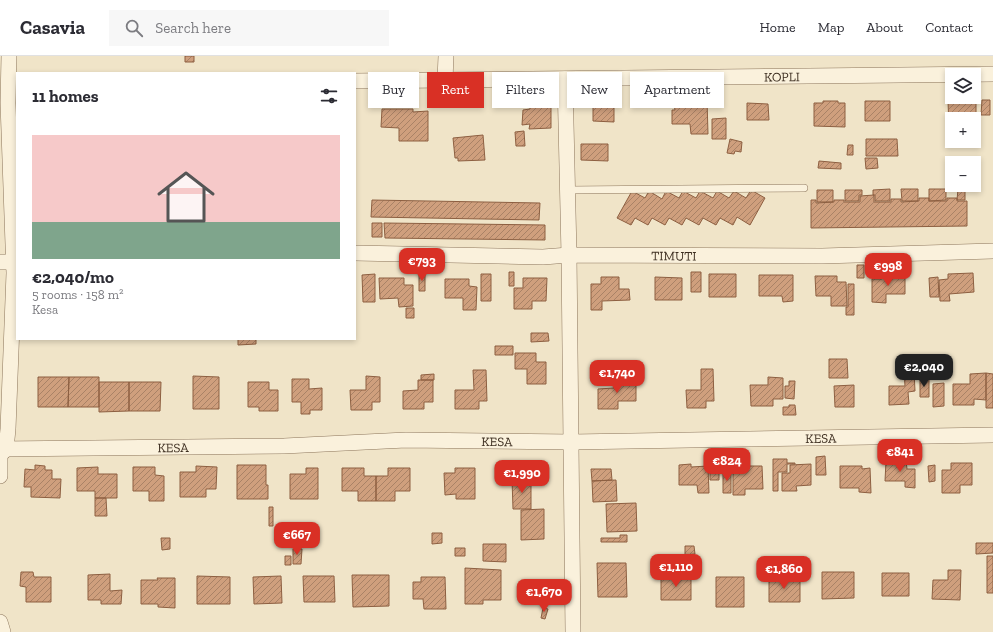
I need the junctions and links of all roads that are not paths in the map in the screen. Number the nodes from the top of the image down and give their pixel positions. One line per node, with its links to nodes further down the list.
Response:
1 (9, 56): 9 (street)
2 (446, 56): 3 (street)
3 (445, 72)
4 (993, 74): 5 (street, KOPLI)
5 (565, 79): 7 (street, KOPLI); 11 (street)
6 (427, 80): 8 (street, KOPLI)
7 (484, 80)
8 (356, 81)
9 (8, 84): 15 (street)
10 (804, 188): 11 (lane)
11 (568, 190): 14 (street)
12 (993, 251): 14 (street, TIMUTI)
13 (356, 253): 14 (street, TIMUTI)
14 (569, 255): 17 (street)
15 (10, 262): 18 (street)
16 (993, 435): 17 (street, KESA)
17 (572, 442): 18 (street, KESA); 22 (street)
18 (3, 449): 19 (street)
19 (0, 476)
20 (0, 622): 21 (street)
21 (4, 632)
22 (574, 632)

